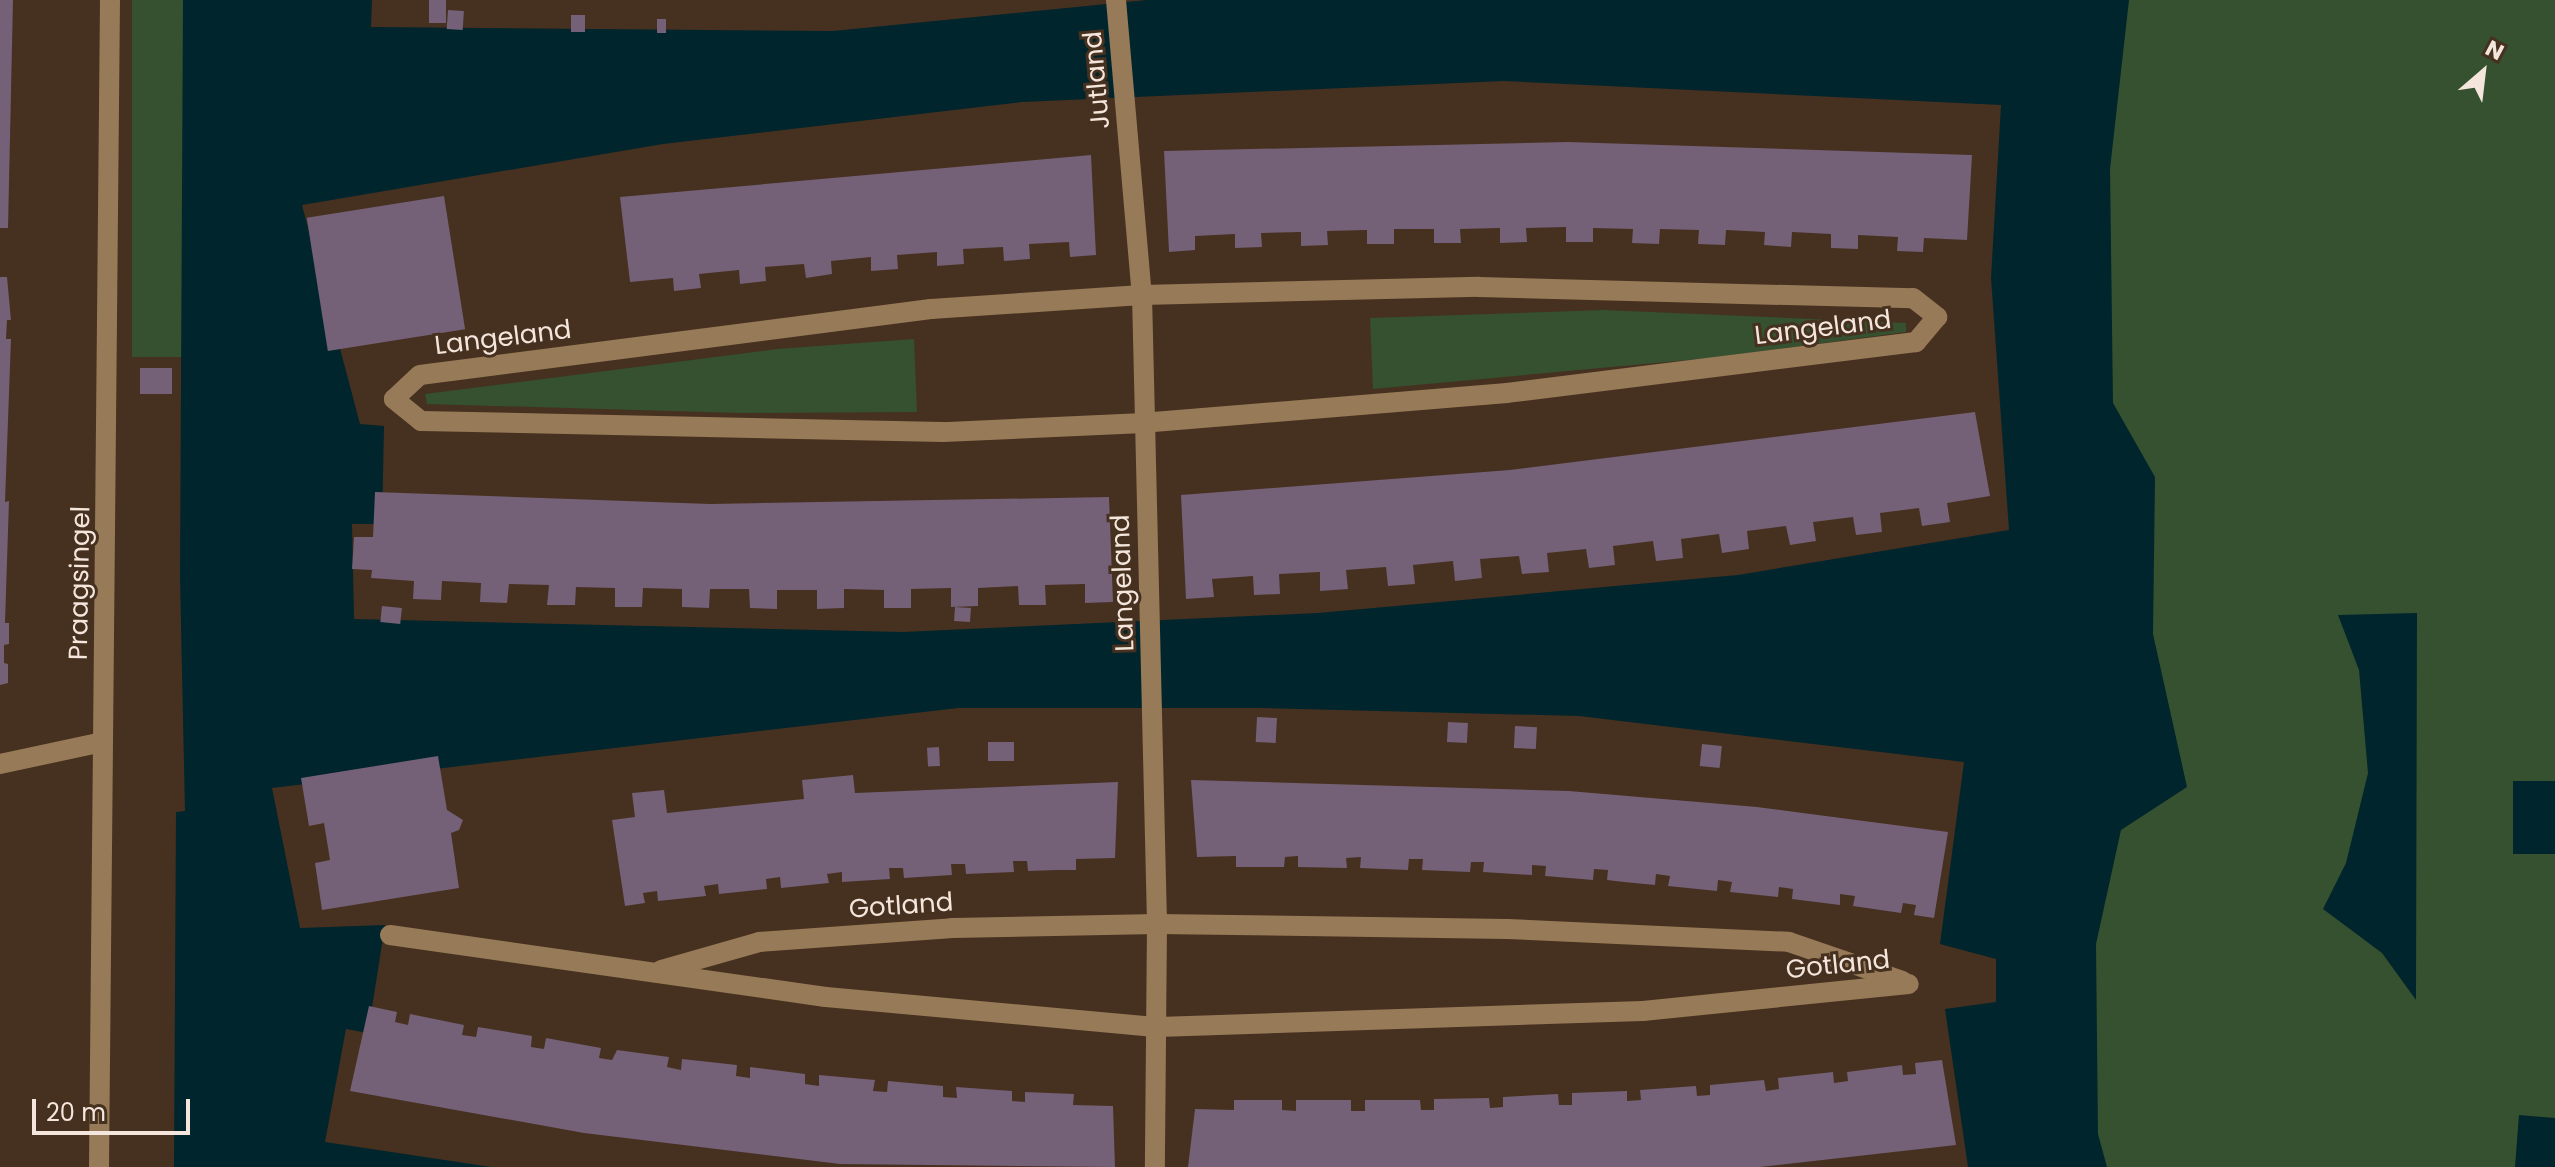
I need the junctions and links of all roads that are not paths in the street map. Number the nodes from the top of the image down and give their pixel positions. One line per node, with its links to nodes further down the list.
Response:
1 (110, 0): 6 (street, Praagsingel)
2 (1116, 0): 3 (street, Jutland)
3 (1129, 156): 4 (street, Langeland)
4 (1142, 295): 5 (street, Langeland); 5 (street, Langeland); 5 (street, Langeland)
5 (1144, 423): 8 (street, Langeland)
6 (103, 742): 7 (street); 12 (street, Praagsingel)
7 (0, 764)
8 (1157, 924): 10 (street, Gotland); 11 (street); 11 (street, Gotland)
9 (390, 935): 10 (street, Gotland)
10 (654, 972): 11 (street, Gotland)
11 (1158, 1027): 13 (street)
12 (99, 1167)
13 (1155, 1167)

